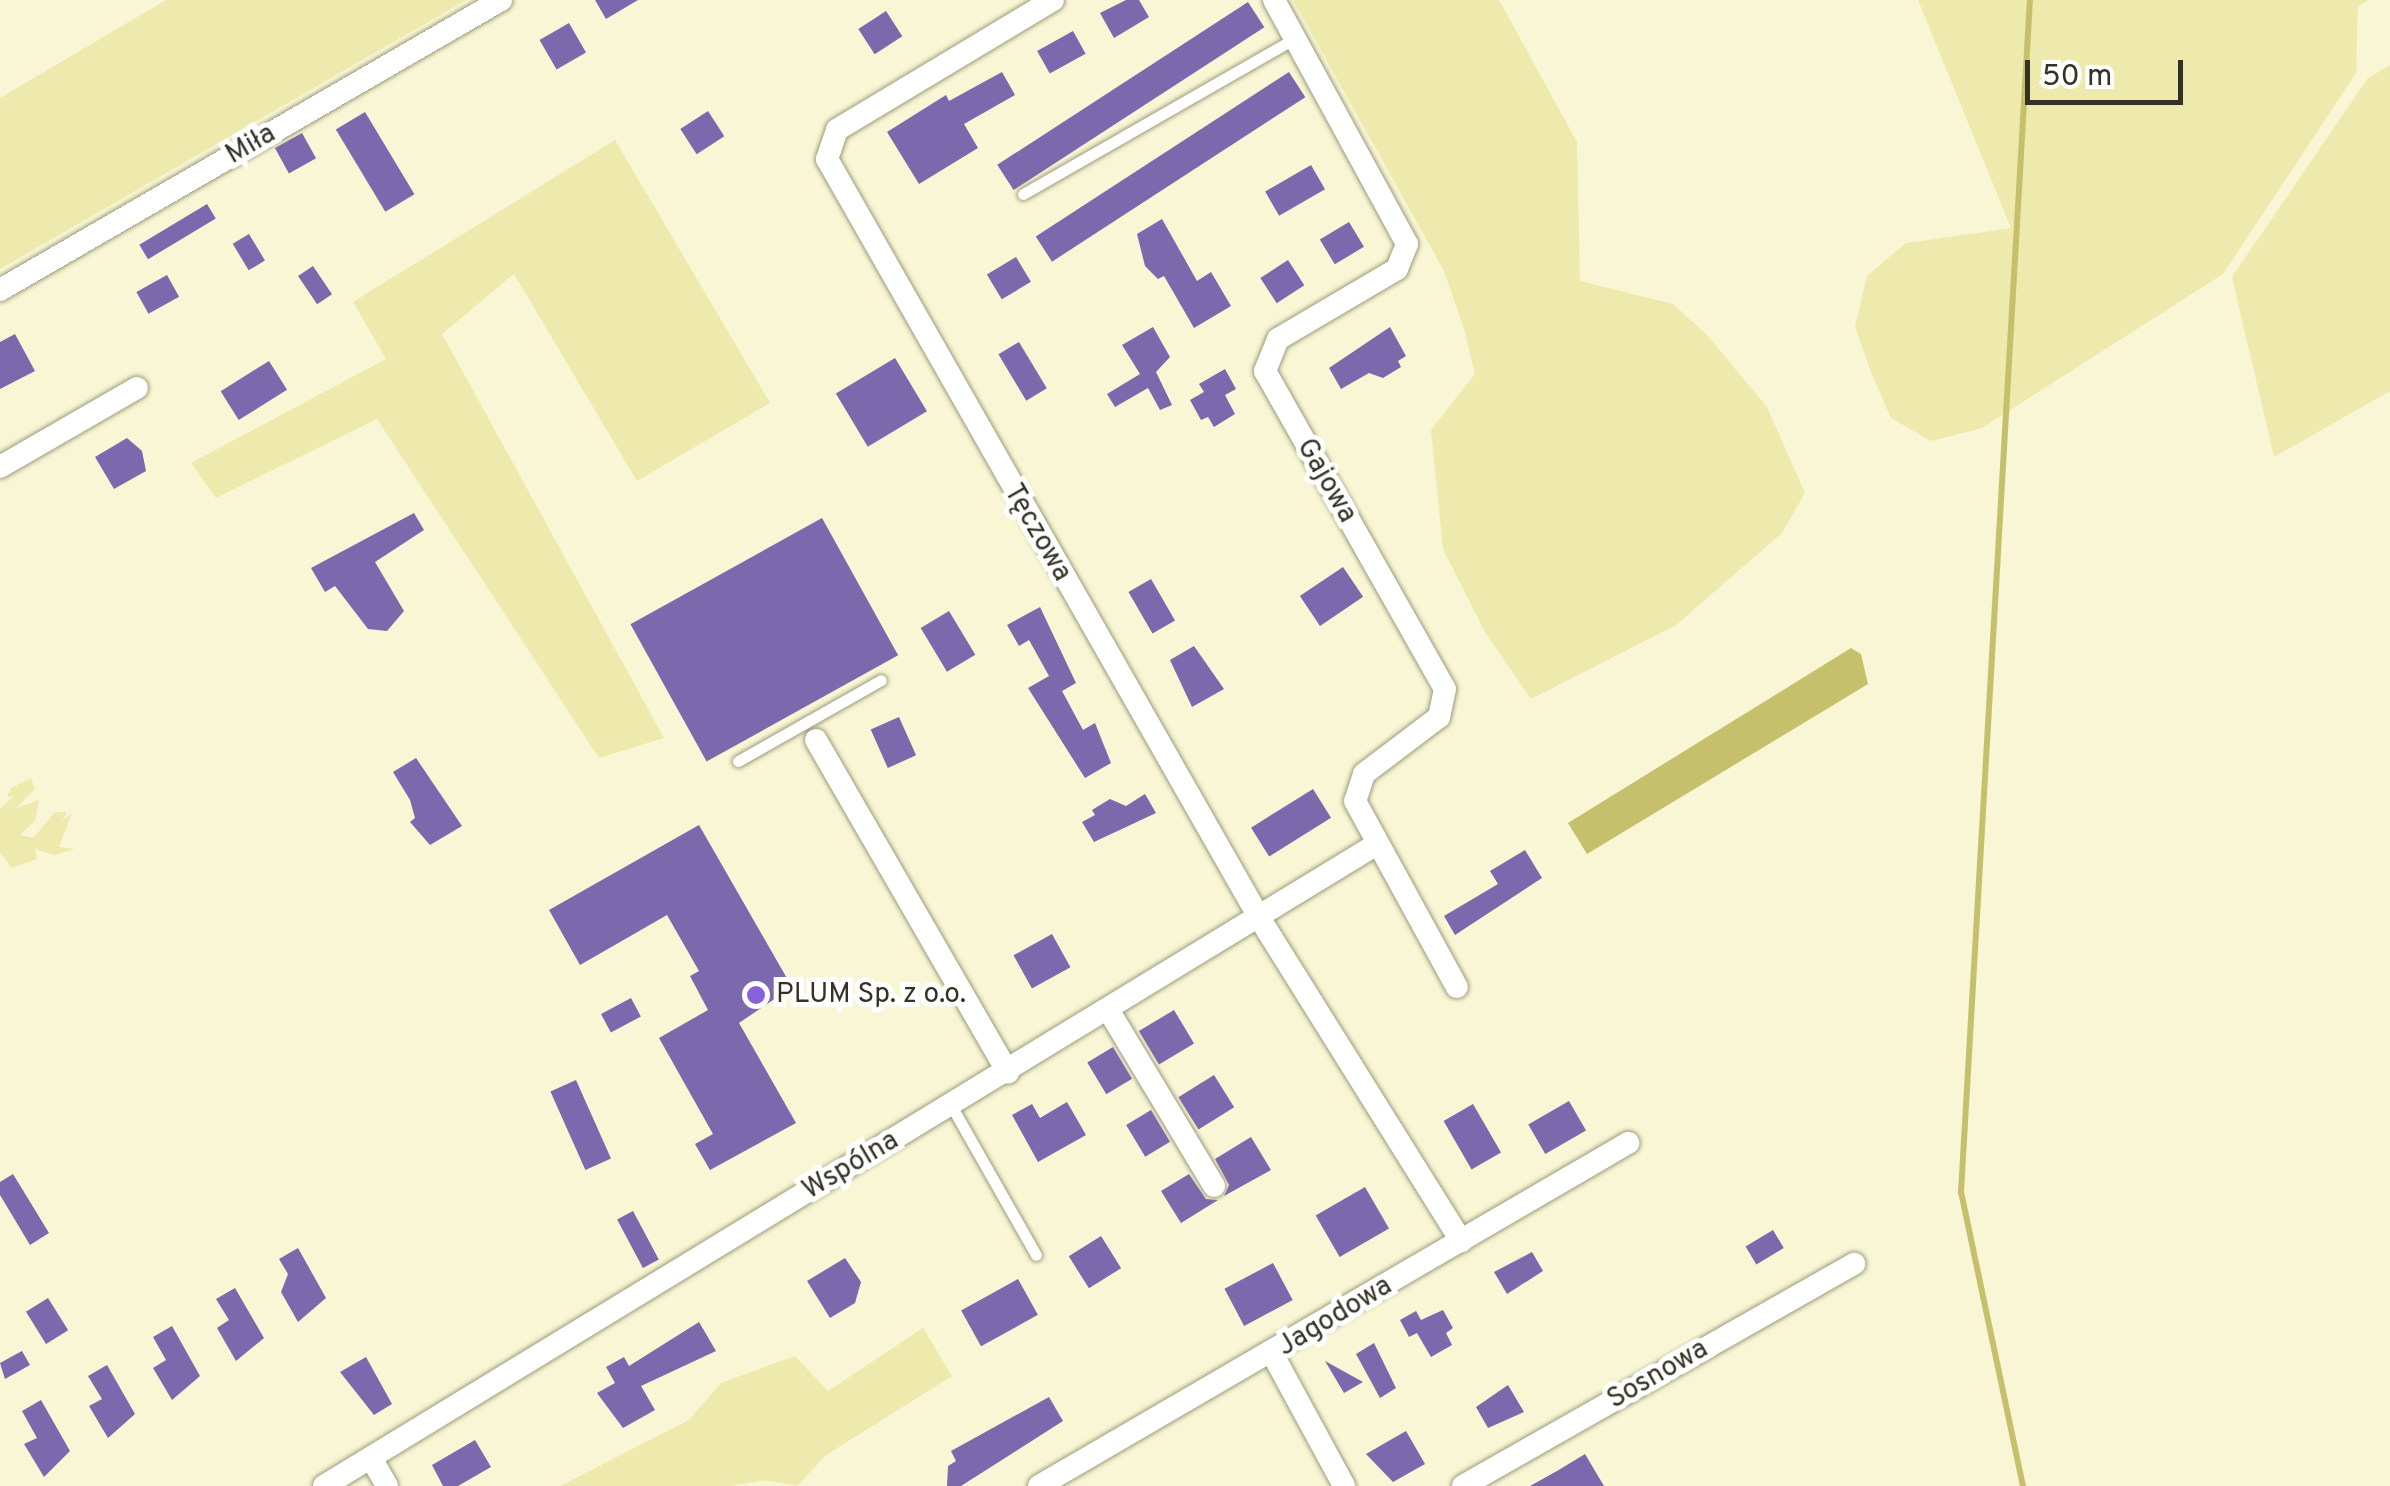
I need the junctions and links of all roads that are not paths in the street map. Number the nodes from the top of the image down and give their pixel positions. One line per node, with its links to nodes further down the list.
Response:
1 (501, 0): 6 (street, Miła)
2 (1053, 0): 13 (street, Tęczowa)
3 (1274, 0): 4 (street, Gajowa)
4 (1295, 38): 5 (lane); 12 (street, Gajowa)
5 (1023, 194)
6 (0, 290)
7 (137, 388): 8 (street)
8 (0, 466)
9 (881, 680): 10 (lane)
10 (812, 731): 11 (lane); 16 (street)
11 (738, 761)
12 (1377, 844): 13 (street, Wspólna); 14 (street, Gajowa)
13 (1260, 919): 15 (street, Wspólna); 20 (street, Tęczowa)
14 (1457, 987)
15 (1109, 1010): 16 (street, Wspólna); 19 (street)
16 (1008, 1072): 17 (street, Wspólna)
17 (952, 1106): 21 (lane); 24 (street, Wspólna)
18 (1628, 1142): 20 (street, Jagodowa)
19 (1214, 1186)
20 (1460, 1241): 23 (street, Jagodowa)
21 (1036, 1255)
22 (1854, 1264): 29 (street, Sosnowa)
23 (1273, 1355): 27 (street, Jagodowa); 28 (street)
24 (371, 1458): 25 (street, Wspólna); 26 (street)
25 (324, 1486)
26 (387, 1486)
27 (1039, 1486)
28 (1344, 1486)
29 (1463, 1486)

